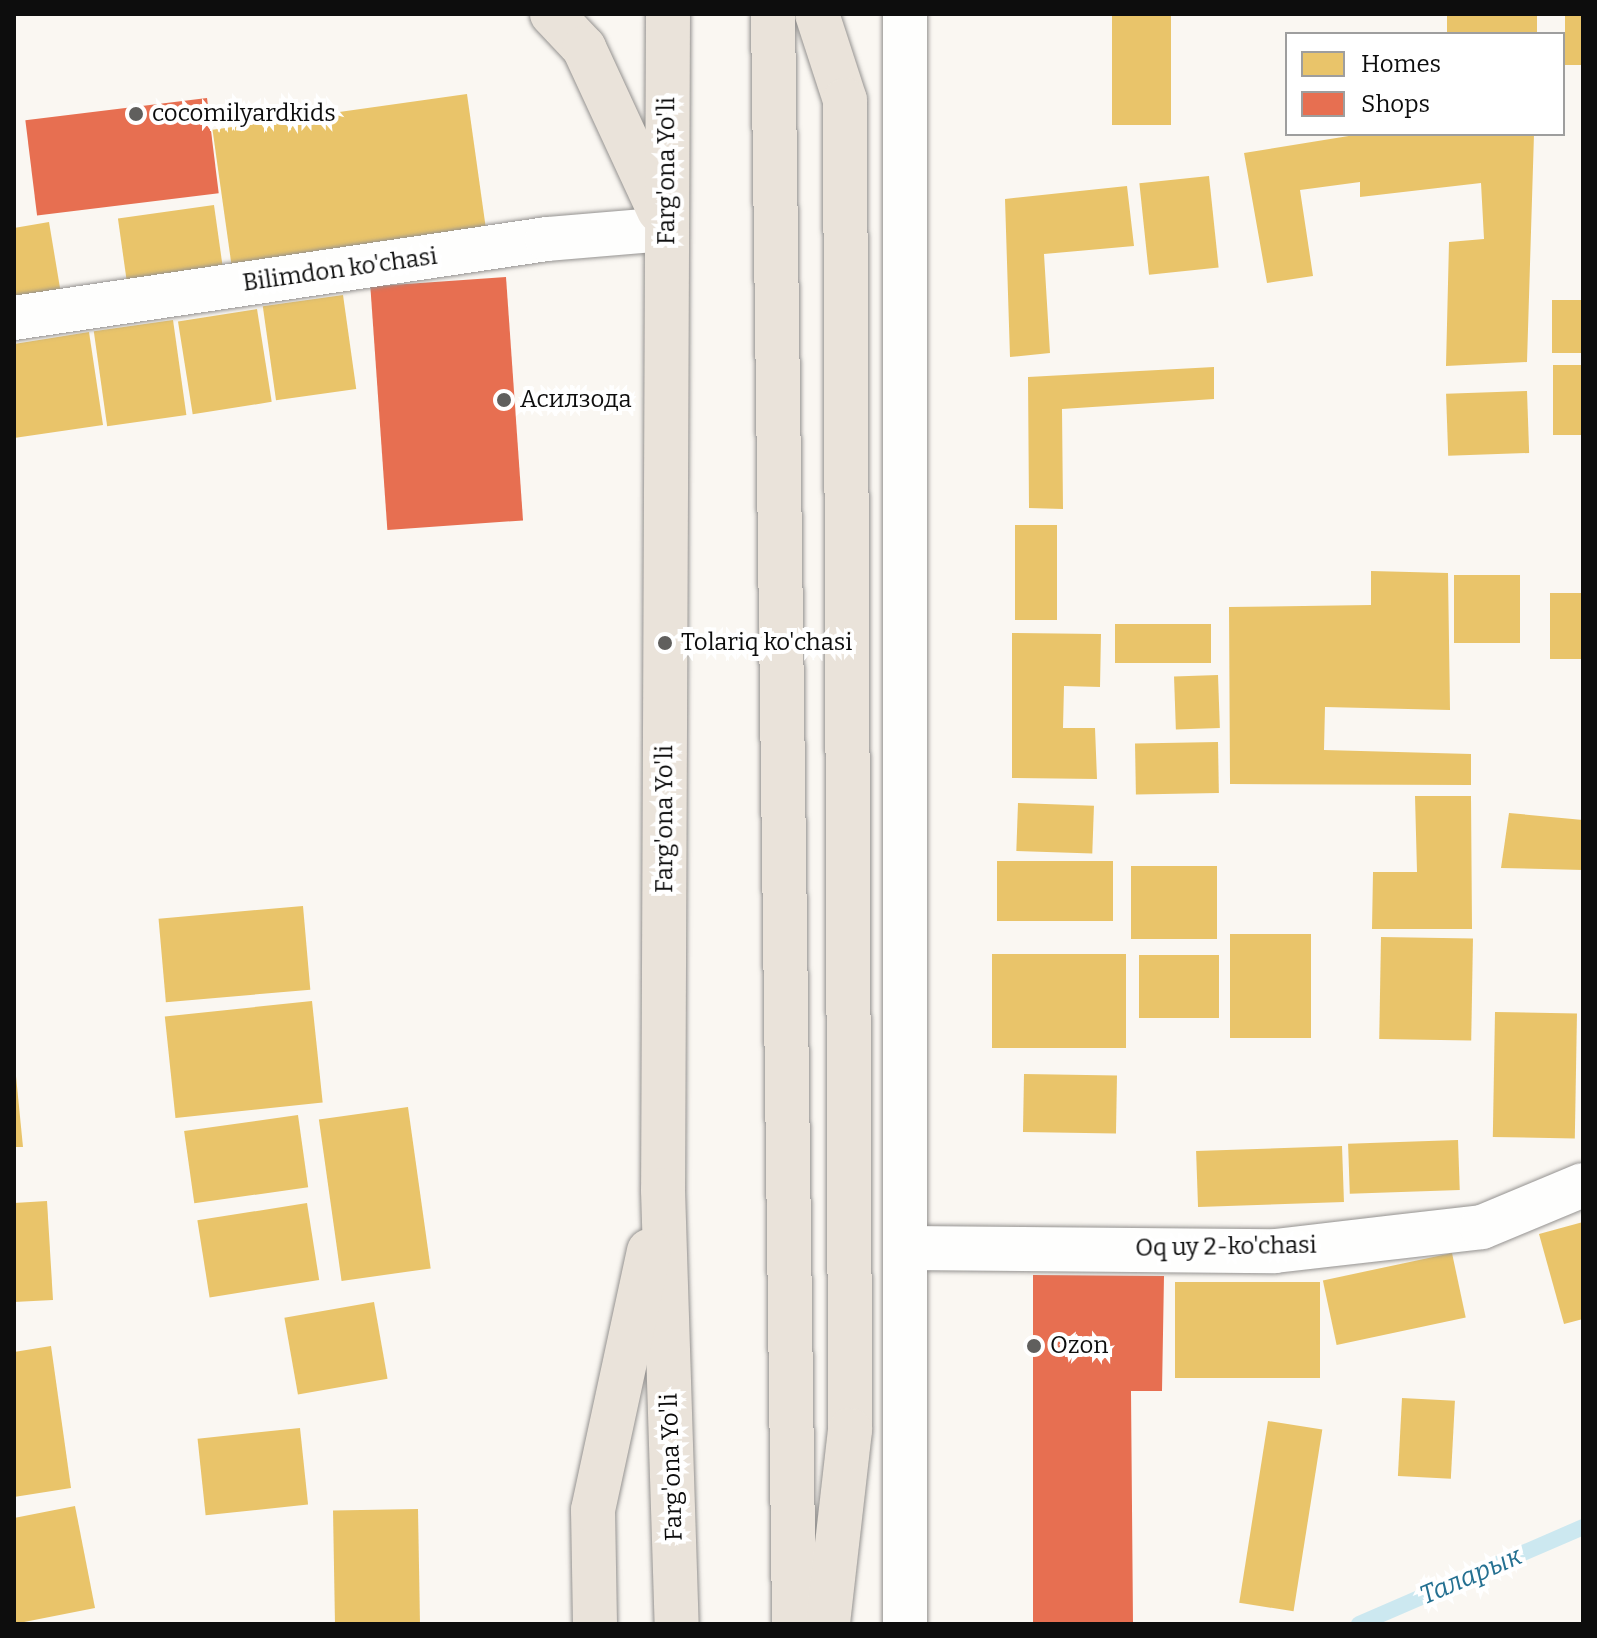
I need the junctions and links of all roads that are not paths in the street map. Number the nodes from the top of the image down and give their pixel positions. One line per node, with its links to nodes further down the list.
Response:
1 (552, 14): 6 (main road)
2 (668, 14): 6 (main road, Farg'ona Yo'li)
3 (773, 14): 13 (main road)
4 (817, 14): 14 (main road)
5 (905, 14): 10 (street)
6 (667, 229): 7 (street, Bilimdon ko'chasi); 9 (main road, Farg'ona Yo'li)
7 (14, 318)
8 (1583, 1185): 10 (street, Oq uy 2-ko'chasi)
9 (663, 1190): 11 (main road); 12 (main road, Farg'ona Yo'li)
10 (909, 1248): 15 (street)
11 (595, 1624)
12 (677, 1624)
13 (794, 1624)
14 (828, 1624)
15 (905, 1624)

